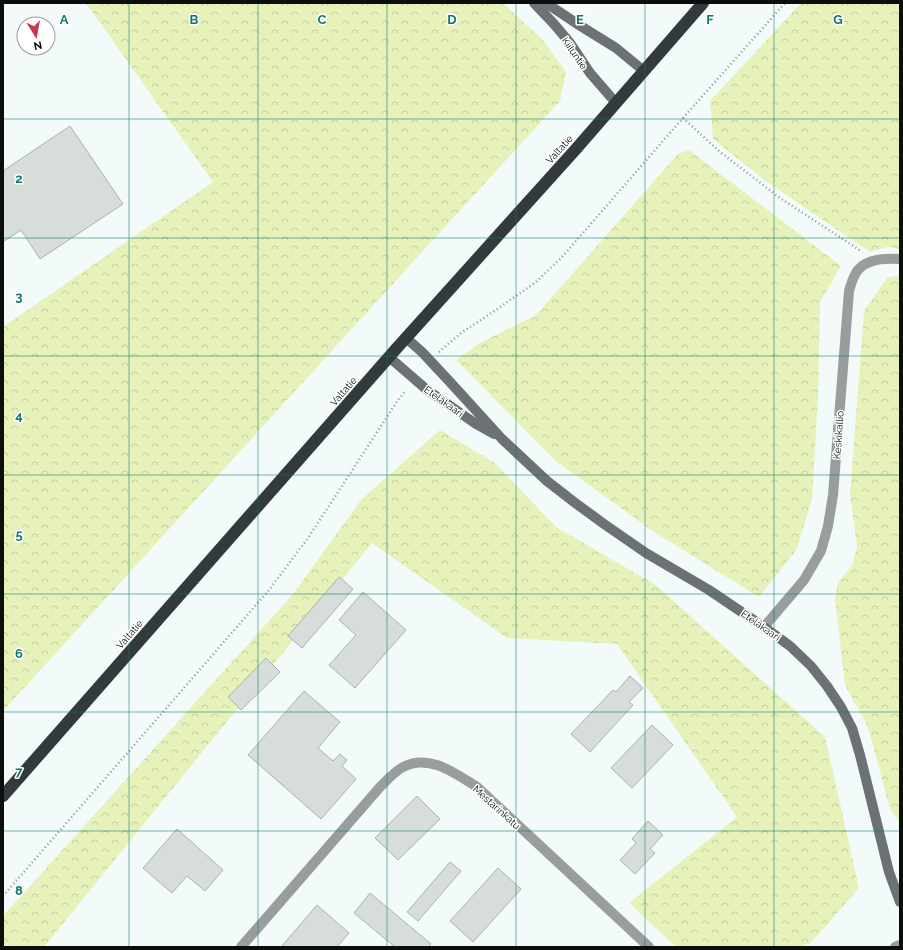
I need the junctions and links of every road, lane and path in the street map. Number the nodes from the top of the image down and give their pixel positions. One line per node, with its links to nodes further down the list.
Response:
1 (534, 3): 6 (street, Kiiluntie)
2 (546, 3): 5 (street, Kiiluntie)
3 (703, 3): 5 (highway, Valtatie)
4 (785, 3): 7 (path)
5 (644, 71): 6 (highway, Valtatie)
6 (616, 103): 10 (highway, Valtatie)
7 (683, 118): 9 (path); 12 (path)
8 (900, 259): 9 (street, Keskikallio)
9 (875, 260): 15 (street, Keskikallio)
10 (406, 338): 11 (highway, Valtatie); 12 (street, Eteläkaari)
11 (389, 357): 13 (street, Eteläkaari); 16 (highway, Valtatie)
12 (431, 361): 14 (street, Eteläkaari)
13 (415, 379): 14 (street, Eteläkaari); 17 (path)
14 (502, 439): 15 (street, Eteläkaari)
15 (764, 627): 18 (street, Eteläkaari)
16 (3, 796)
17 (3, 896)
18 (900, 902)
19 (900, 945): 22 (street)
20 (241, 947): 21 (street, Mestarinkatu)
21 (649, 947)
22 (896, 947)

